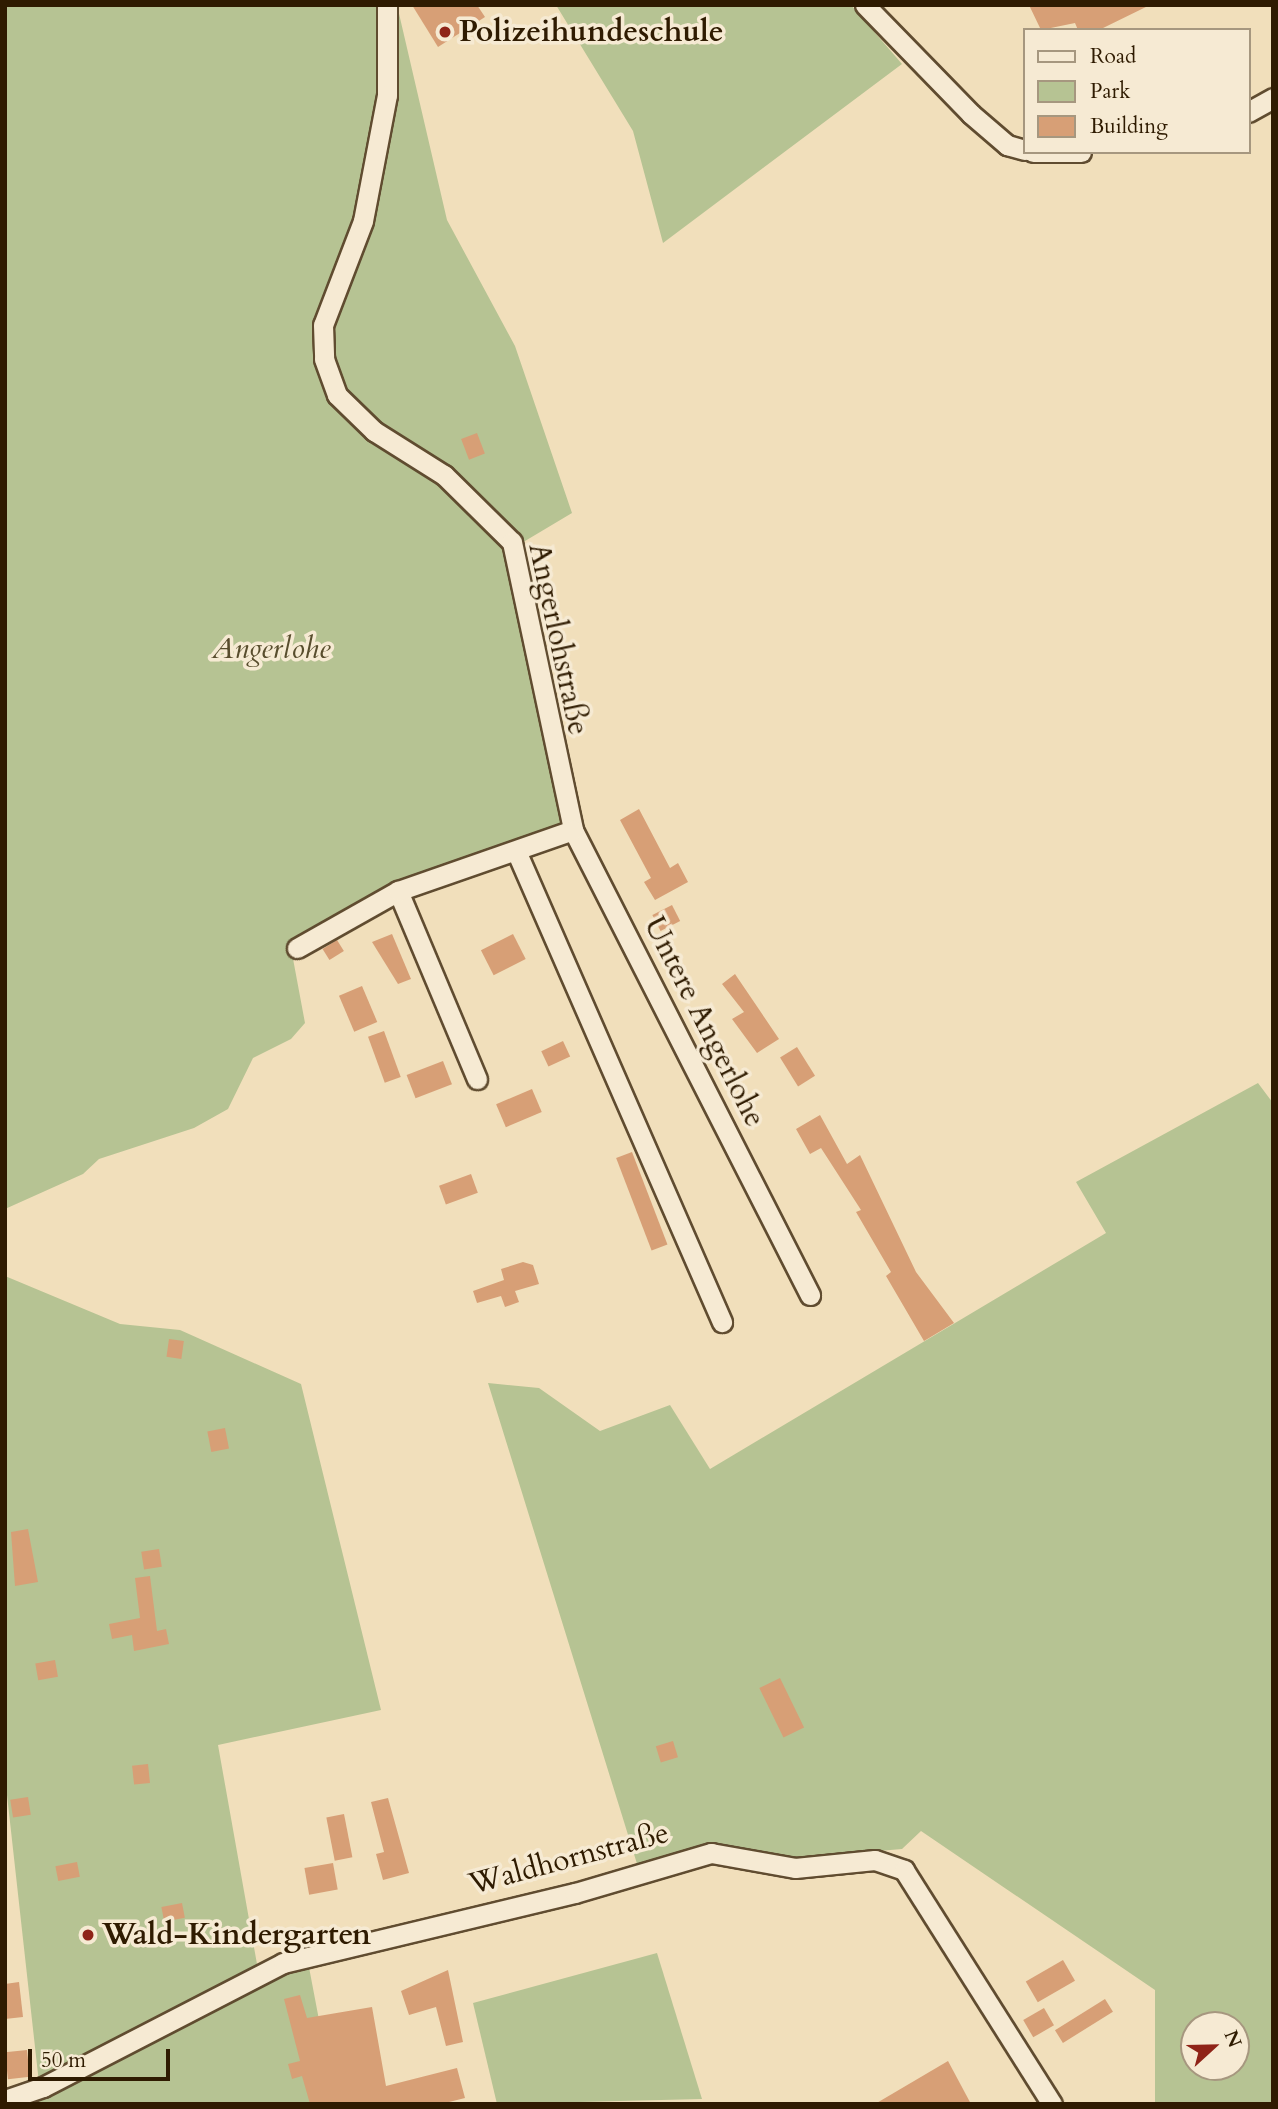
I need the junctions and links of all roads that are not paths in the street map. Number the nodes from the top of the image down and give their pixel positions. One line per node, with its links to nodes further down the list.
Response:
1 (387, 5): 6 (street, Angerlohstraße)
2 (865, 5): 5 (street)
3 (1273, 98): 4 (street)
4 (1250, 111)
5 (1023, 150)
6 (573, 830): 7 (street); 11 (street, Untere Angerlohe)
7 (517, 853): 8 (street); 12 (street)
8 (398, 891): 9 (street); 10 (street)
9 (297, 948)
10 (477, 1079)
11 (810, 1295)
12 (722, 1322)
13 (5, 2100): 14 (street, Waldhornstraße)
14 (1052, 2104)

